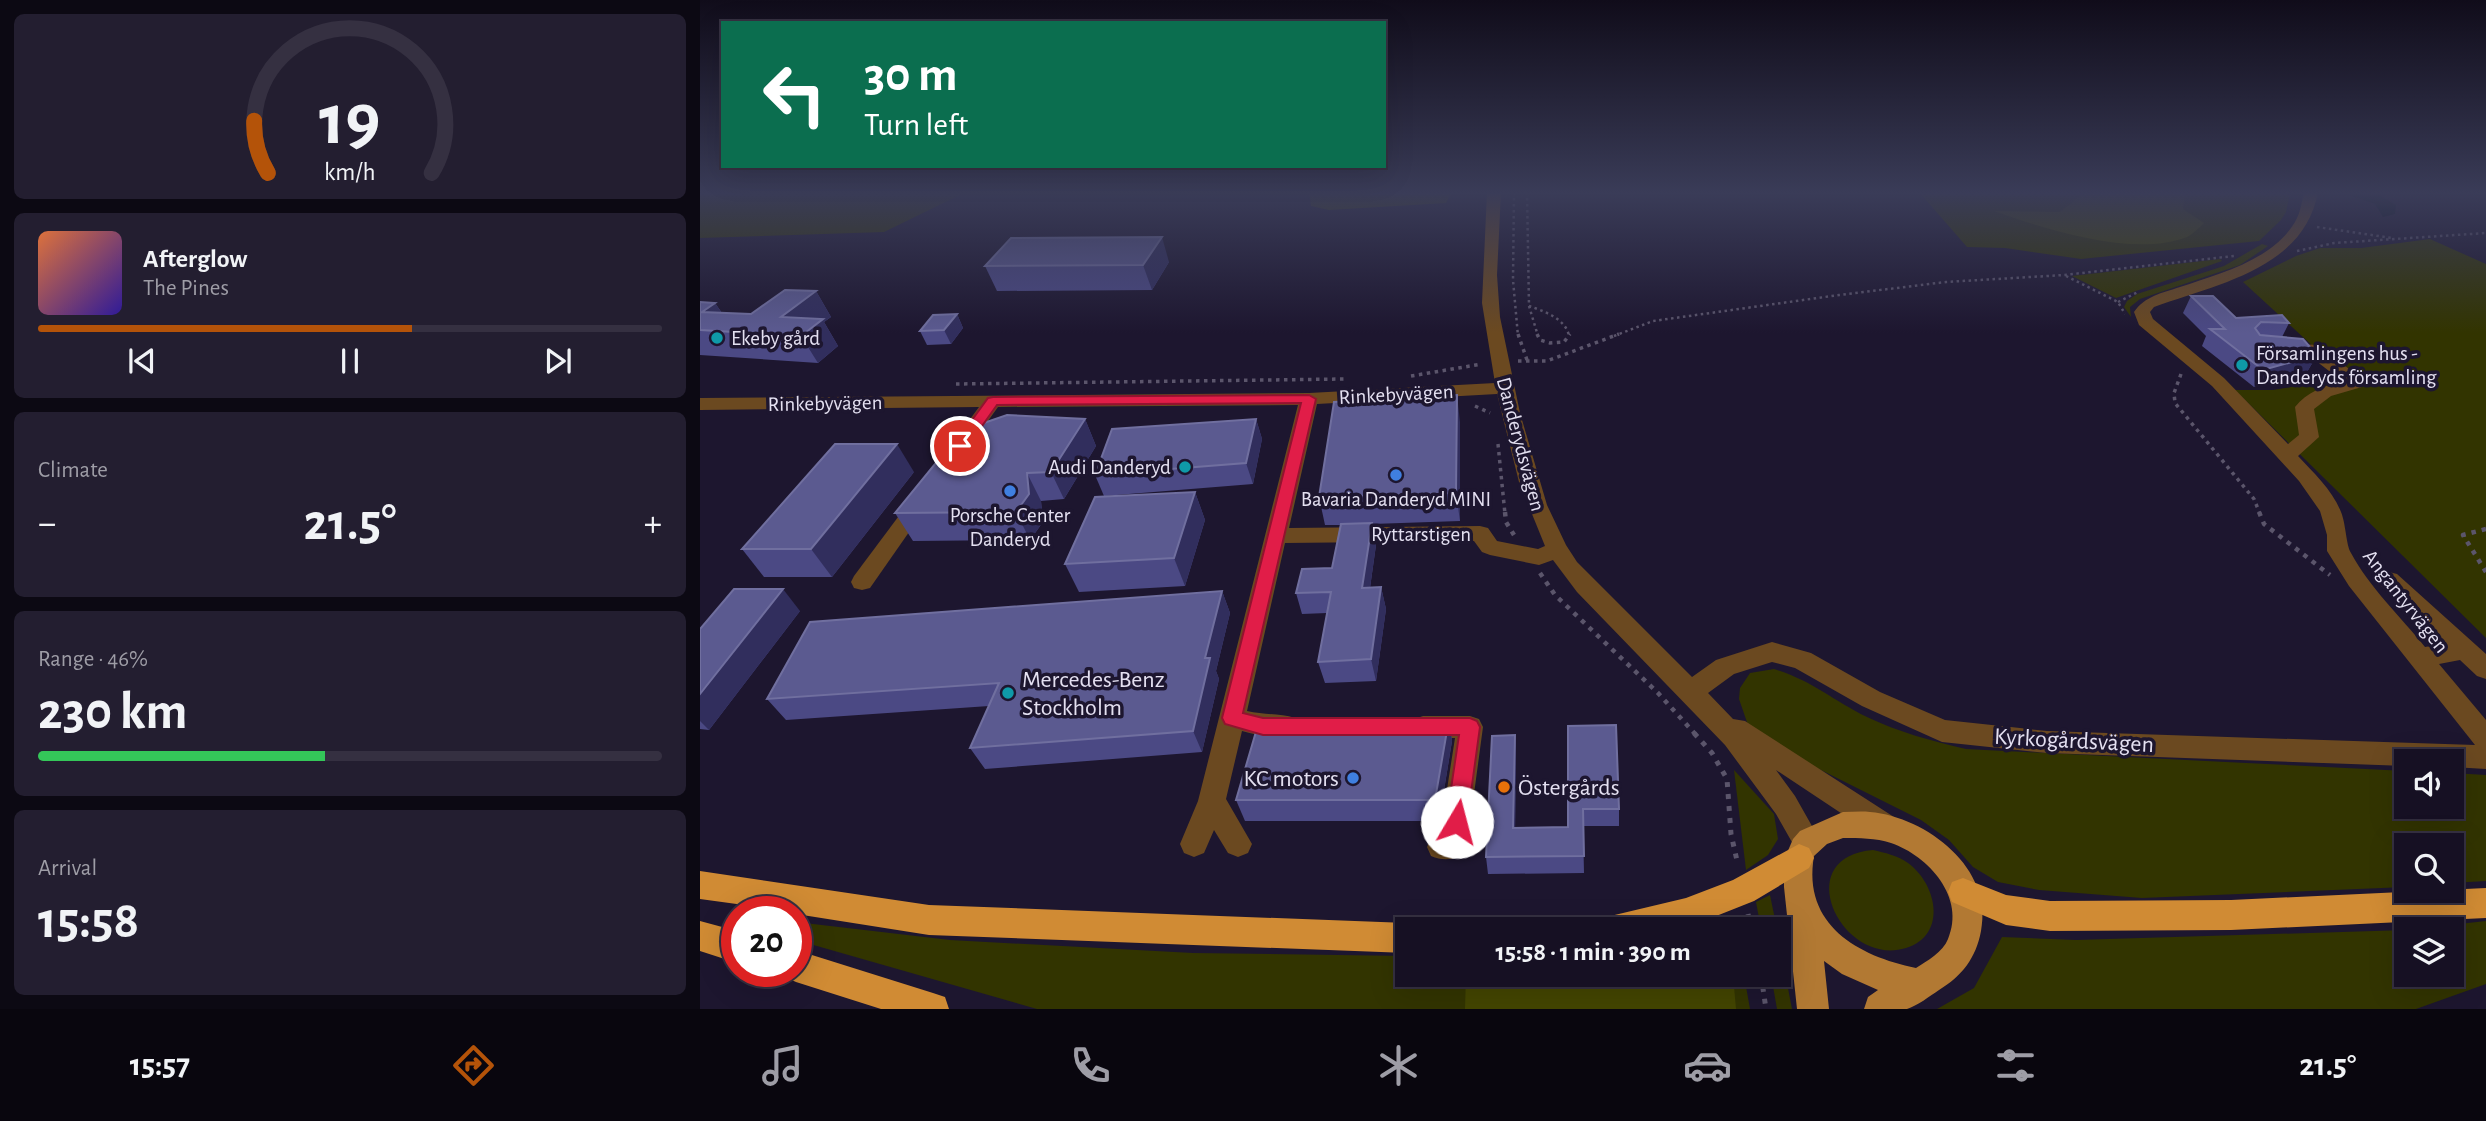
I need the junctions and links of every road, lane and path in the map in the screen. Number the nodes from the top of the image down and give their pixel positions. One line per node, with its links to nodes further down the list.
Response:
1 (1492, 239): 17 (street, Danderydsvägen)
2 (1514, 239): 8 (path)
3 (1527, 239): 9 (path)
4 (2287, 239): 6 (street, Angantyrvägen)
5 (2400, 239): 6 (path)
6 (2277, 248): 21 (street, Angantyrvägen)
7 (2238, 255): 8 (path)
8 (2064, 275): 10 (path)
9 (1528, 306): 9 (path)
10 (2132, 321)
11 (2271, 346): 21 (street)
12 (2180, 364): 26 (path)
13 (1469, 368): 14 (path)
14 (1408, 376)
15 (1345, 379): 16 (path)
16 (950, 384)
17 (1505, 388): 18 (street, Rinkebyvägen); 24 (street, Danderydsvägen)
18 (1309, 399): 19 (street, Rinkebyvägen); 23 (street)
19 (993, 401): 20 (street, Rinkebyvägen); 28 (street)
20 (700, 404)
21 (2287, 455): 30 (street, Angantyrvägen)
22 (2486, 529): 25 (path)
23 (1276, 536): 24 (street, Ryttarstigen); 34 (street)
24 (1558, 550): 32 (street, Danderydsvägen)
25 (2486, 572)
26 (2336, 579)
27 (2389, 580): 29 (street)
28 (862, 582)
29 (2465, 650): 30 (street); 31 (street)
30 (2421, 657): 37 (street, Angantyrvägen)
31 (2486, 669)
32 (1691, 692): 33 (street, Danderydsvägen); 38 (street, Kyrkogårdsvägen)
33 (1714, 714): 40 (street, Danderydsvägen); 44 (street, Danderydsvägen)
34 (1232, 718): 35 (street); 39 (street)
35 (1318, 726)
36 (1401, 727): 43 (street)
37 (2486, 739)
38 (2486, 757)
39 (1212, 802): 41 (street); 42 (street)
40 (1884, 825): 44 (main road); 46 (main road)
41 (1194, 844)
42 (1238, 844)
43 (1441, 847)
44 (1803, 850): 48 (main road); 49 (highway)
45 (700, 885): 51 (highway)
46 (1963, 892): 47 (highway); 54 (main road)
47 (2486, 903)
48 (1803, 914): 54 (main road); 58 (main road)
49 (1668, 917)
50 (700, 936): 52 (highway)
51 (1395, 937)
52 (721, 942)
53 (812, 971): 56 (highway)
54 (1918, 984): 59 (main road)
55 (1763, 987): 57 (path)
56 (933, 1009)
57 (1766, 1009)
58 (1812, 1009)
59 (1880, 1009)

